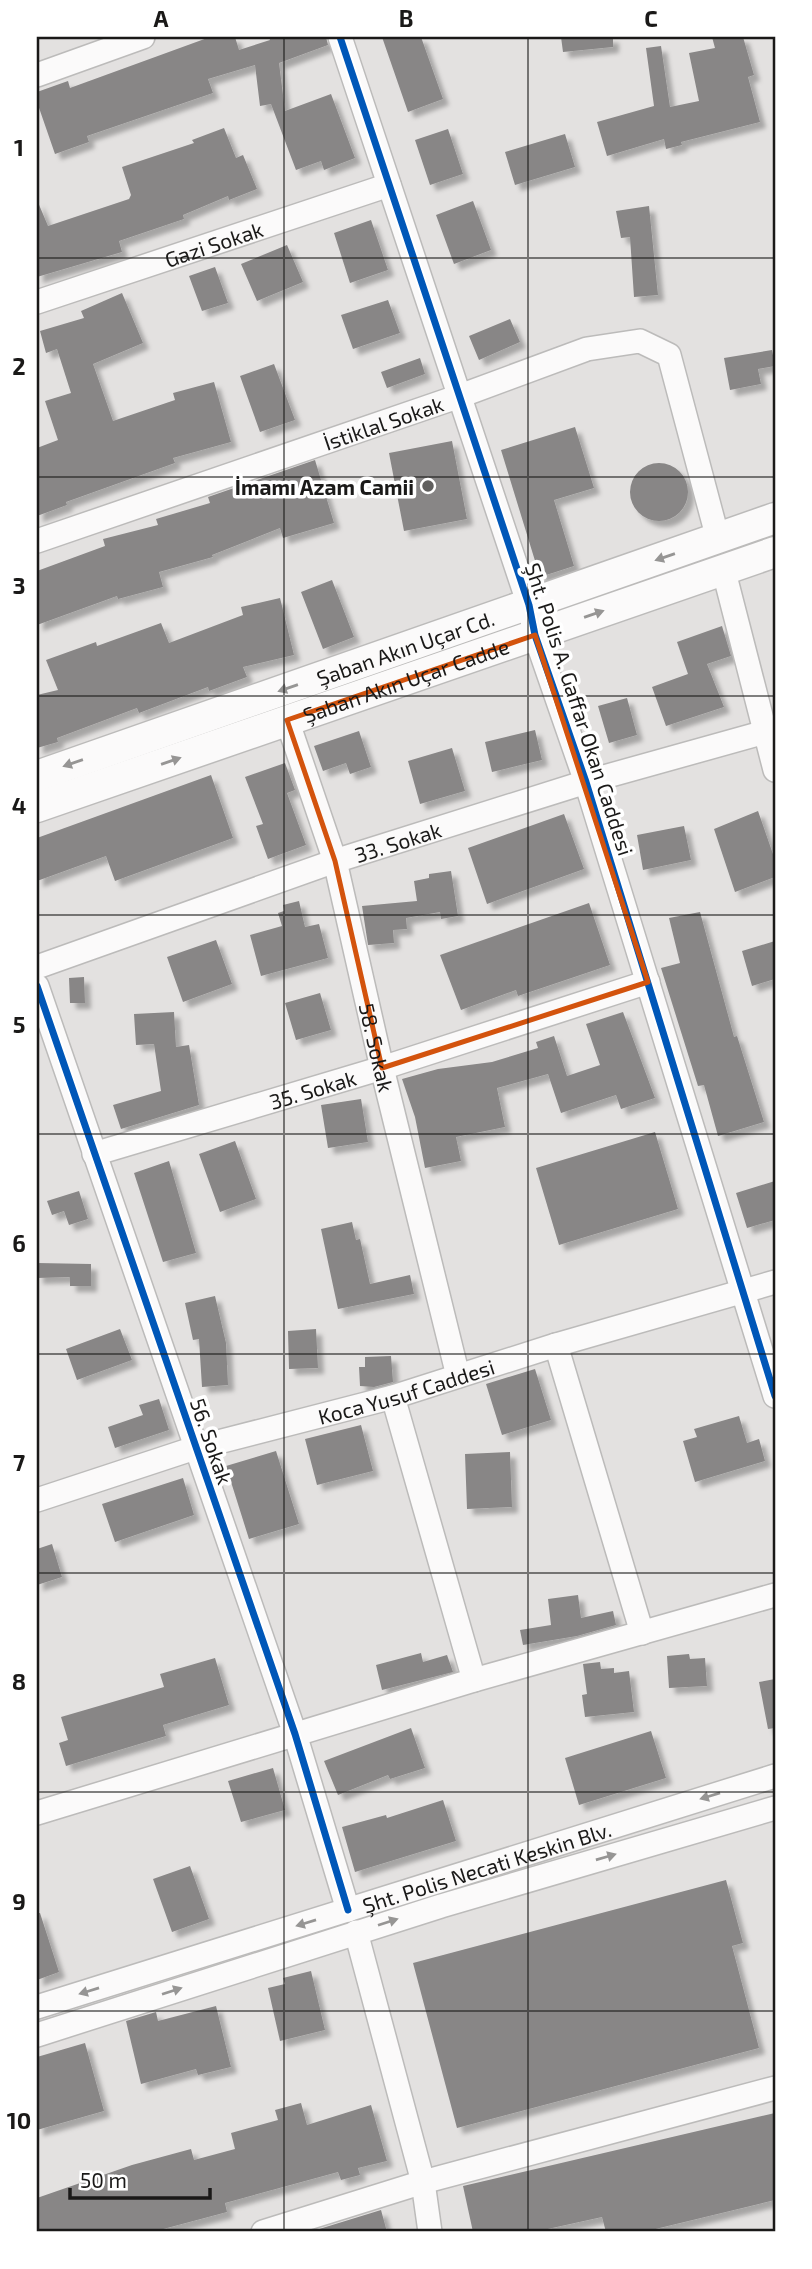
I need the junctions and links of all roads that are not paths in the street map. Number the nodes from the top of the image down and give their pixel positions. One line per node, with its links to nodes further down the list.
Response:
1 (143, 37): 3 (street)
2 (340, 37): 4 (street, Şht. Polis A. Gaffar Okan Caddesi)
3 (37, 75)
4 (390, 184): 5 (street, Gazi Sokak); 6 (street, Şht. Polis A. Gaffar Okan Caddesi)
5 (37, 302)
6 (460, 396): 8 (street, İstiklal Sokak); 9 (street, İstiklal Sokak); 12 (street, Şht. Polis A. Gaffar Okan Caddesi)
7 (775, 518): 8 (main road, Şaban Akın Uçar Cd.)
8 (718, 539): 12 (main road, Şaban Akın Uçar Cd., one-way to 12)
9 (37, 541)
10 (775, 552): 11 (main road, Şaban Akın Uçar Cadde)
11 (723, 568): 13 (main road, Şaban Akın Uçar Cadde, one-way to 11); 15 (street)
12 (529, 605): 13 (street, Şht. Polis A. Gaffar Okan Caddesi); 17 (main road, Şaban Akın Uçar Cd., one-way to 17)
13 (535, 635): 14 (main road, Şaban Akın Uçar Cadde); 18 (street, Şht. Polis A. Gaffar Okan Caddesi)
14 (287, 720): 19 (main road, Şaban Akın Uçar Cadde, one-way to 14); 20 (street, 58. Sokak)
15 (765, 732): 16 (street); 18 (street, 33. Sokak)
16 (775, 769)
17 (37, 776)
18 (586, 782): 20 (street, 33. Sokak); 22 (street, Şht. Polis A. Gaffar Okan Caddesi)
19 (37, 807)
20 (335, 861): 21 (street, 33. Sokak); 24 (street, 58. Sokak)
21 (37, 967)
22 (648, 982): 24 (street, 35. Sokak); 27 (street, Şht. Polis A. Gaffar Okan Caddesi)
23 (37, 986): 25 (street, 56. Sokak)
24 (382, 1068): 25 (street, 35. Sokak); 29 (street, 58. Sokak)
25 (94, 1154): 32 (street, 56. Sokak)
26 (775, 1282): 27 (street, Koca Yusuf Caddesi)
27 (741, 1292): 28 (street, Koca Yusuf Caddesi); 30 (street, Şht. Polis A. Gaffar Okan Caddesi)
28 (556, 1345): 29 (street, Koca Yusuf Caddesi); 35 (street)
29 (458, 1376): 31 (street, Koca Yusuf Caddesi)
30 (775, 1396)
31 (393, 1397): 32 (street, Koca Yusuf Caddesi); 36 (street)
32 (195, 1448): 33 (street, Koca Yusuf Caddesi); 37 (street, 56. Sokak)
33 (37, 1500)
34 (775, 1595): 35 (street)
35 (642, 1633): 36 (street)
36 (474, 1680): 37 (street)
37 (295, 1734): 40 (street); 41 (street, 56. Sokak)
38 (775, 1776): 41 (street, Şht. Polis Necati Keskin Blv., one-way to 41)
39 (775, 1808): 42 (street, Şht. Polis Necati Keskin Blv., one-way to 39)
40 (37, 1812)
41 (348, 1910): 43 (street, Şht. Polis Necati Keskin Blv., one-way to 43)
42 (356, 1932): 44 (street, Şht. Polis Necati Keskin Blv., one-way to 42); 46 (street)
43 (37, 2007)
44 (37, 2035)
45 (775, 2088): 46 (street)
46 (423, 2182): 47 (street); 48 (street)
47 (263, 2232)
48 (430, 2232)

